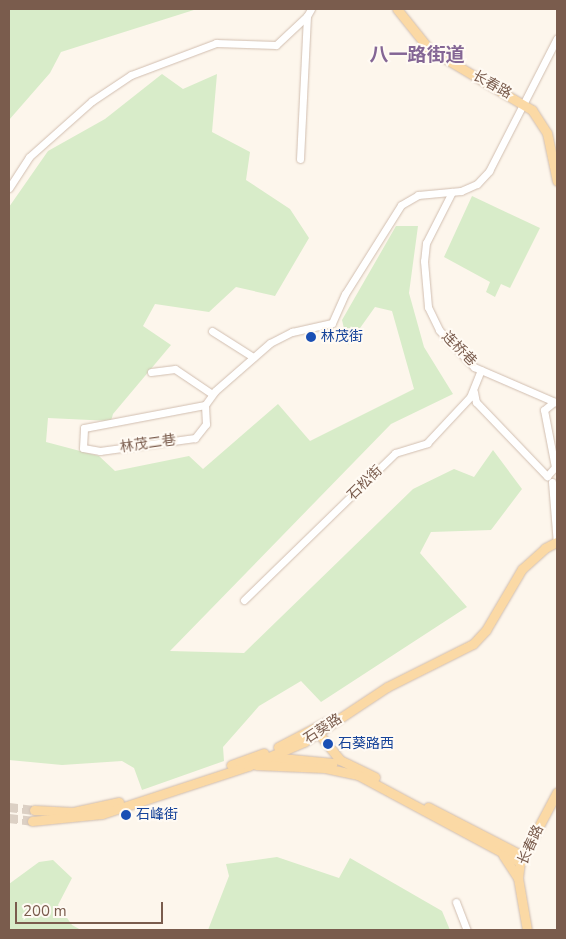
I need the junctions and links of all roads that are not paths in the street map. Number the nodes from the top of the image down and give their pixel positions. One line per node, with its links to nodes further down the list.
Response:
1 (311, 9): 3 (street)
2 (397, 9): 5 (main road, 长春路)
3 (308, 16): 6 (street); 8 (street)
4 (557, 38): 5 (street)
5 (524, 103): 7 (main road, 长春路); 9 (street)
6 (300, 159)
7 (557, 181)
8 (9, 188)
9 (452, 192): 11 (street); 12 (street, 连桥巷)
10 (212, 331): 11 (street)
11 (253, 357): 15 (street)
12 (481, 370): 14 (street, 石松街); 16 (street, 连桥巷)
13 (151, 372): 15 (street)
14 (475, 387): 16 (street); 20 (street, 石松街)
15 (212, 394): 17 (street)
16 (556, 403)
17 (205, 405): 17 (street, 林茂二巷)
18 (552, 482): 19 (street)
19 (557, 540): 21 (main road, 石葵路)
20 (244, 600)
21 (313, 734): 22 (main road, 石葵路); 23 (main road); 24 (main road, 石葵路); 25 (main road); 26 (main road)
22 (269, 757): 23 (main road); 24 (main road, 石葵路)
23 (309, 760): 25 (main road)
24 (250, 762): 28 (main road, 石葵路); 29 (main road, 石葵路); 30 (main road)
25 (326, 762): 26 (main road)
26 (348, 765): 31 (main road)
27 (557, 792): 31 (main road, 长春路)
28 (34, 810)
29 (32, 821)
30 (503, 855): 31 (main road); 32 (main road)
31 (519, 857): 32 (main road, 长春路)
32 (518, 878): 35 (main road, 长春路)
33 (456, 902): 34 (street)
34 (467, 930)
35 (527, 930)

